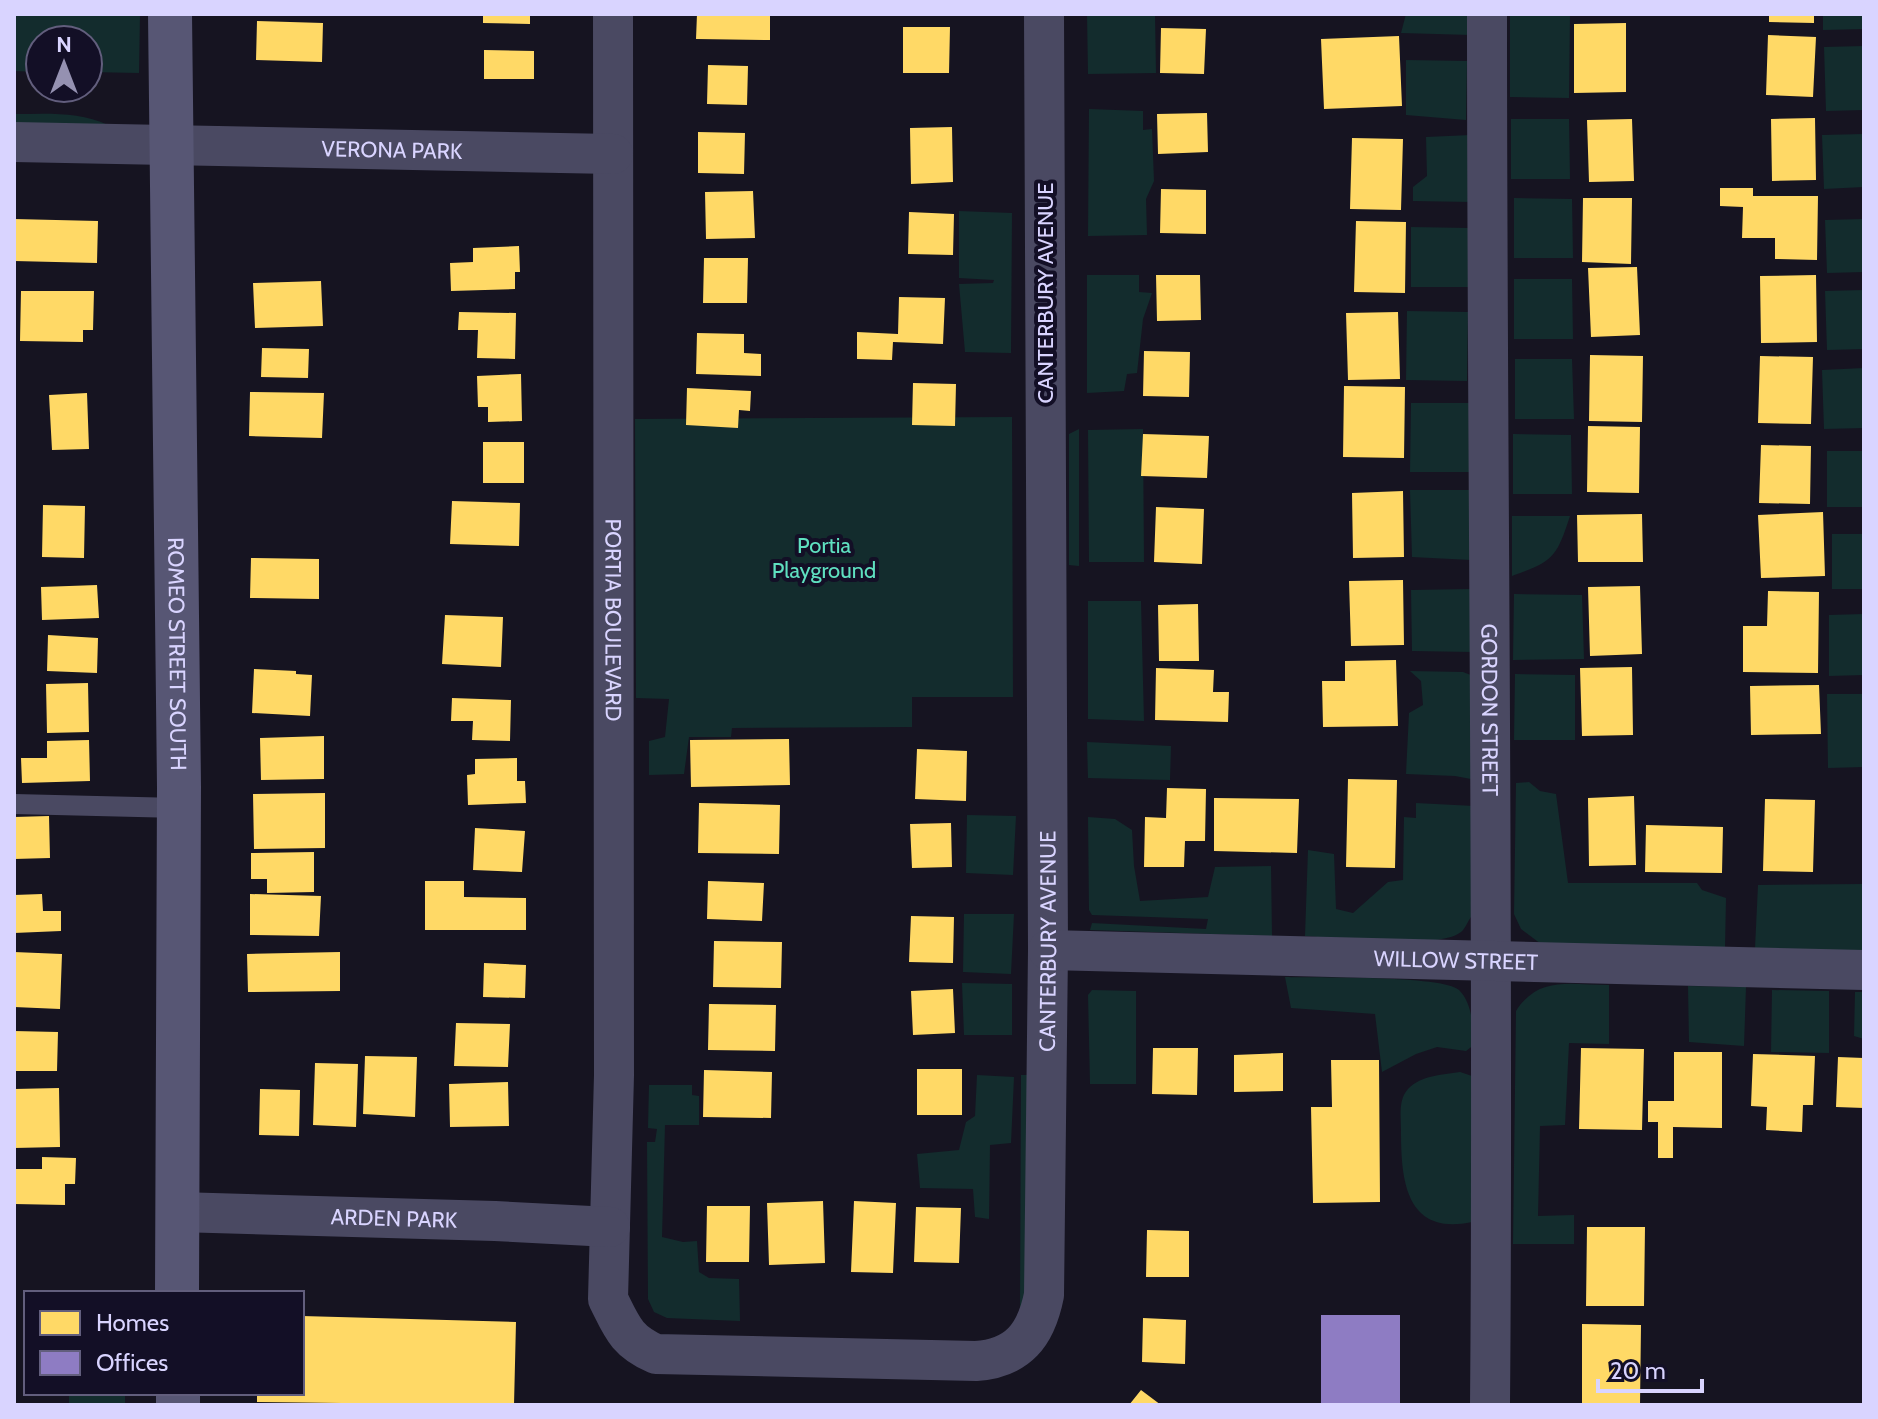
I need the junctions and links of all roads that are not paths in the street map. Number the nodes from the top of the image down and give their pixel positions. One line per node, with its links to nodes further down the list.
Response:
1 (170, 14): 6 (main road, ROMEO STREET SOUTH)
2 (613, 14): 7 (street, PORTIA BOULEVARD)
3 (1044, 14): 10 (street, CANTERBURY AVENUE)
4 (1487, 14): 11 (street, GORDON STREET)
5 (14, 142): 6 (street, VERONA PARK)
6 (171, 145): 7 (street, VERONA PARK); 9 (main road, ROMEO STREET SOUTH)
7 (613, 154): 14 (street, PORTIA BOULEVARD)
8 (14, 804): 9 (lane)
9 (179, 808): 13 (main road, ROMEO STREET SOUTH)
10 (1048, 950): 11 (street, WILLOW STREET); 14 (street, CANTERBURY AVENUE)
11 (1492, 962): 12 (street, WILLOW STREET); 16 (street, GORDON STREET)
12 (1864, 970)
13 (178, 1212): 14 (street, ARDEN PARK); 15 (main road, ROMEO STREET SOUTH)
14 (610, 1227)
15 (177, 1291)
16 (1490, 1405)

